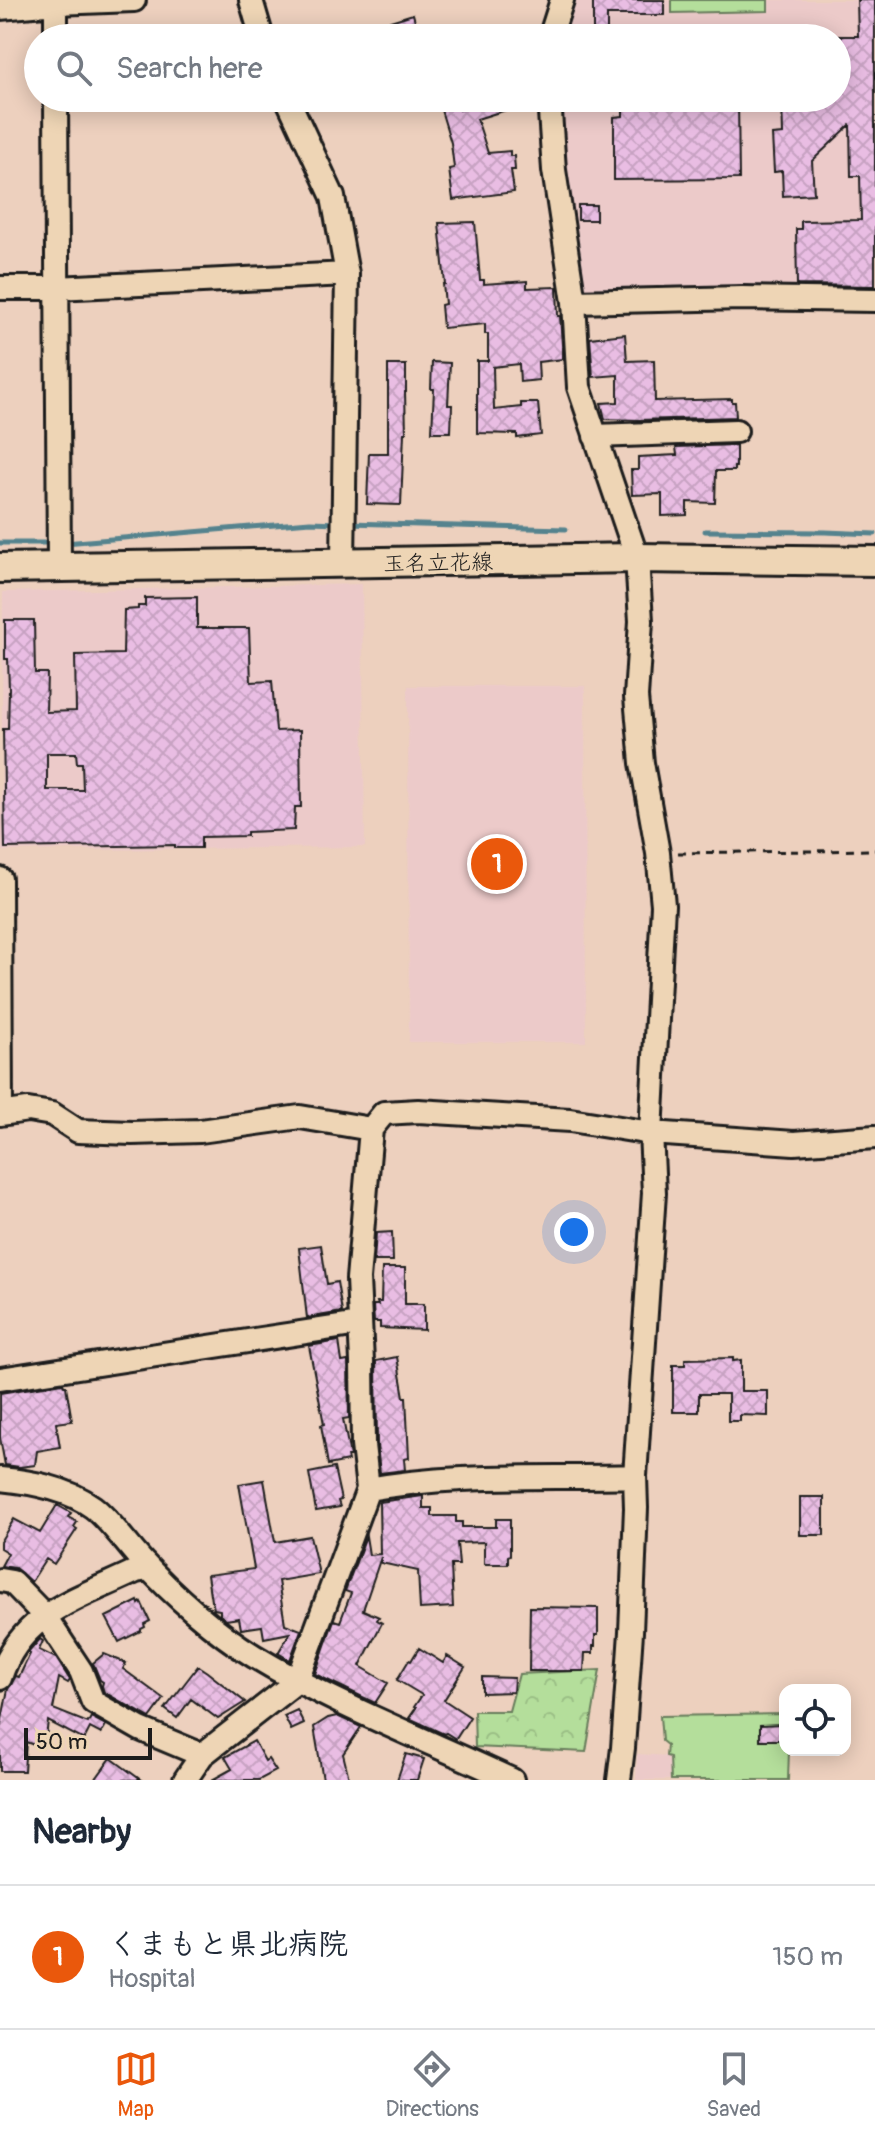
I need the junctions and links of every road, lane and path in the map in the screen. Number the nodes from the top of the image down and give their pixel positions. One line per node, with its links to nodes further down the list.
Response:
1 (134, 0): 4 (street)
2 (251, 0): 7 (street)
3 (562, 0): 8 (street)
4 (56, 3): 5 (street); 6 (street)
5 (0, 8)
6 (56, 24)
7 (258, 24)
8 (554, 24)
9 (56, 112): 14 (street)
10 (294, 112): 12 (street)
11 (550, 112): 16 (street)
12 (347, 274): 14 (street); 21 (street)
13 (0, 288): 14 (street)
14 (56, 288): 22 (street)
15 (875, 300): 16 (street)
16 (574, 302): 18 (street)
17 (736, 431): 18 (street)
18 (595, 436): 19 (street)
19 (637, 558): 20 (main road, 玉名立花線); 21 (main road, 玉名立花線); 25 (street)
20 (875, 561)
21 (343, 564): 22 (main road, 玉名立花線)
22 (59, 567): 23 (main road, 玉名立花線)
23 (0, 568)
24 (875, 850): 25 (path)
25 (658, 853): 29 (street)
26 (0, 879): 27 (street)
27 (1, 1114): 28 (street)
28 (371, 1129): 29 (street); 31 (street)
29 (651, 1133): 30 (street); 33 (street)
30 (875, 1137)
31 (359, 1324): 32 (street); 35 (street)
32 (0, 1379)
33 (635, 1476): 35 (street); 44 (street)
34 (0, 1479): 36 (street)
35 (368, 1489): 40 (street)
36 (149, 1569): 38 (street); 40 (street)
37 (0, 1580): 38 (street)
38 (44, 1615): 39 (street); 41 (street)
39 (0, 1678)
40 (297, 1681): 41 (street); 43 (street)
41 (202, 1755): 42 (street)
42 (185, 1780)
43 (512, 1780)
44 (619, 1780)

